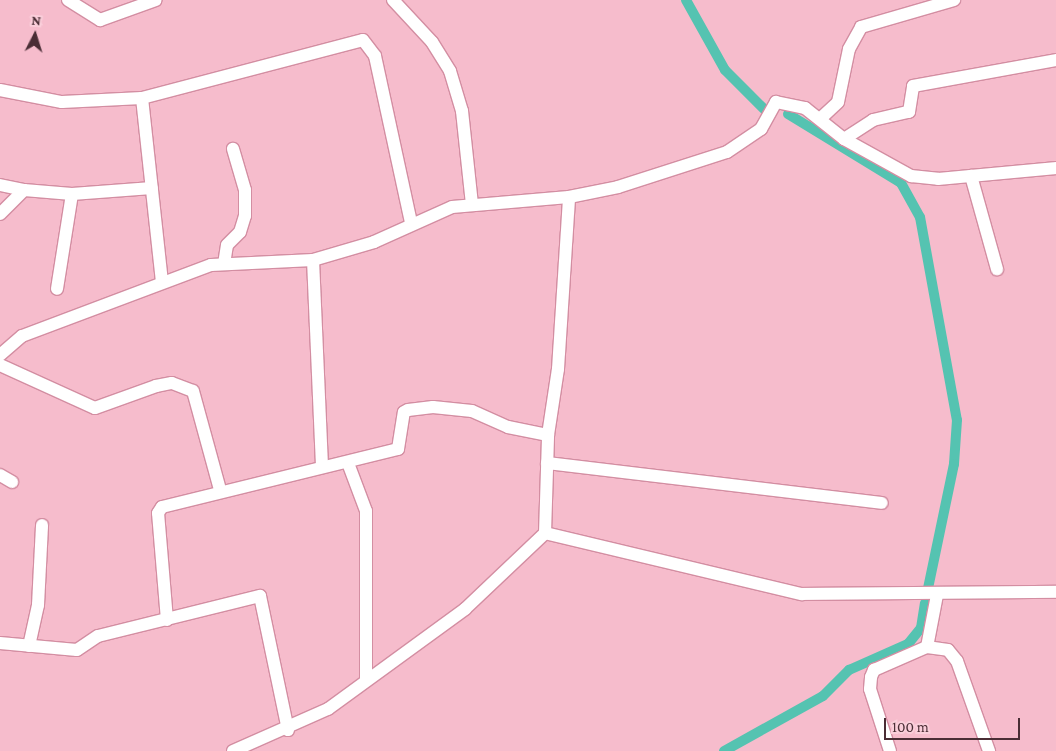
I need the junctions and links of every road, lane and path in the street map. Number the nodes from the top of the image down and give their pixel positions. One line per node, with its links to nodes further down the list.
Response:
1 (68, 0): 2 (street)
2 (156, 0)
3 (393, 0): 18 (street)
4 (954, 0): 8 (street)
5 (1056, 60): 9 (street)
6 (0, 90): 7 (street)
7 (142, 98): 14 (street); 20 (street)
8 (821, 118): 9 (street); 17 (street)
9 (844, 139): 12 (street)
10 (233, 149): 22 (street)
11 (1056, 168): 12 (street)
12 (970, 176): 23 (street)
13 (0, 185): 15 (street)
14 (152, 188): 16 (street); 24 (street)
15 (24, 190): 16 (street); 19 (street)
16 (72, 194): 25 (street)
17 (569, 197): 18 (street); 28 (street)
18 (472, 204): 20 (street)
19 (0, 214)
20 (411, 222): 21 (street)
21 (313, 260): 22 (street); 31 (street)
22 (224, 264): 24 (street)
23 (997, 269)
24 (162, 281): 26 (street)
25 (57, 289)
26 (0, 355)
27 (0, 365): 34 (street)
28 (548, 435): 29 (street); 30 (street)
29 (348, 463): 31 (street); 44 (street)
30 (547, 463): 35 (street); 37 (street)
31 (322, 467): 34 (street)
32 (0, 475): 33 (street)
33 (12, 482)
34 (220, 490): 40 (street)
35 (882, 503)
36 (42, 525): 42 (street)
37 (545, 534): 39 (street); 44 (street)
38 (1056, 592): 39 (street)
39 (937, 595): 43 (street)
40 (167, 620): 42 (street); 45 (street)
41 (0, 643): 42 (street)
42 (29, 646)
43 (927, 647): 47 (street); 48 (street)
44 (366, 680): 45 (street)
45 (288, 730): 46 (street)
46 (233, 751)
47 (890, 751)
48 (989, 751)

